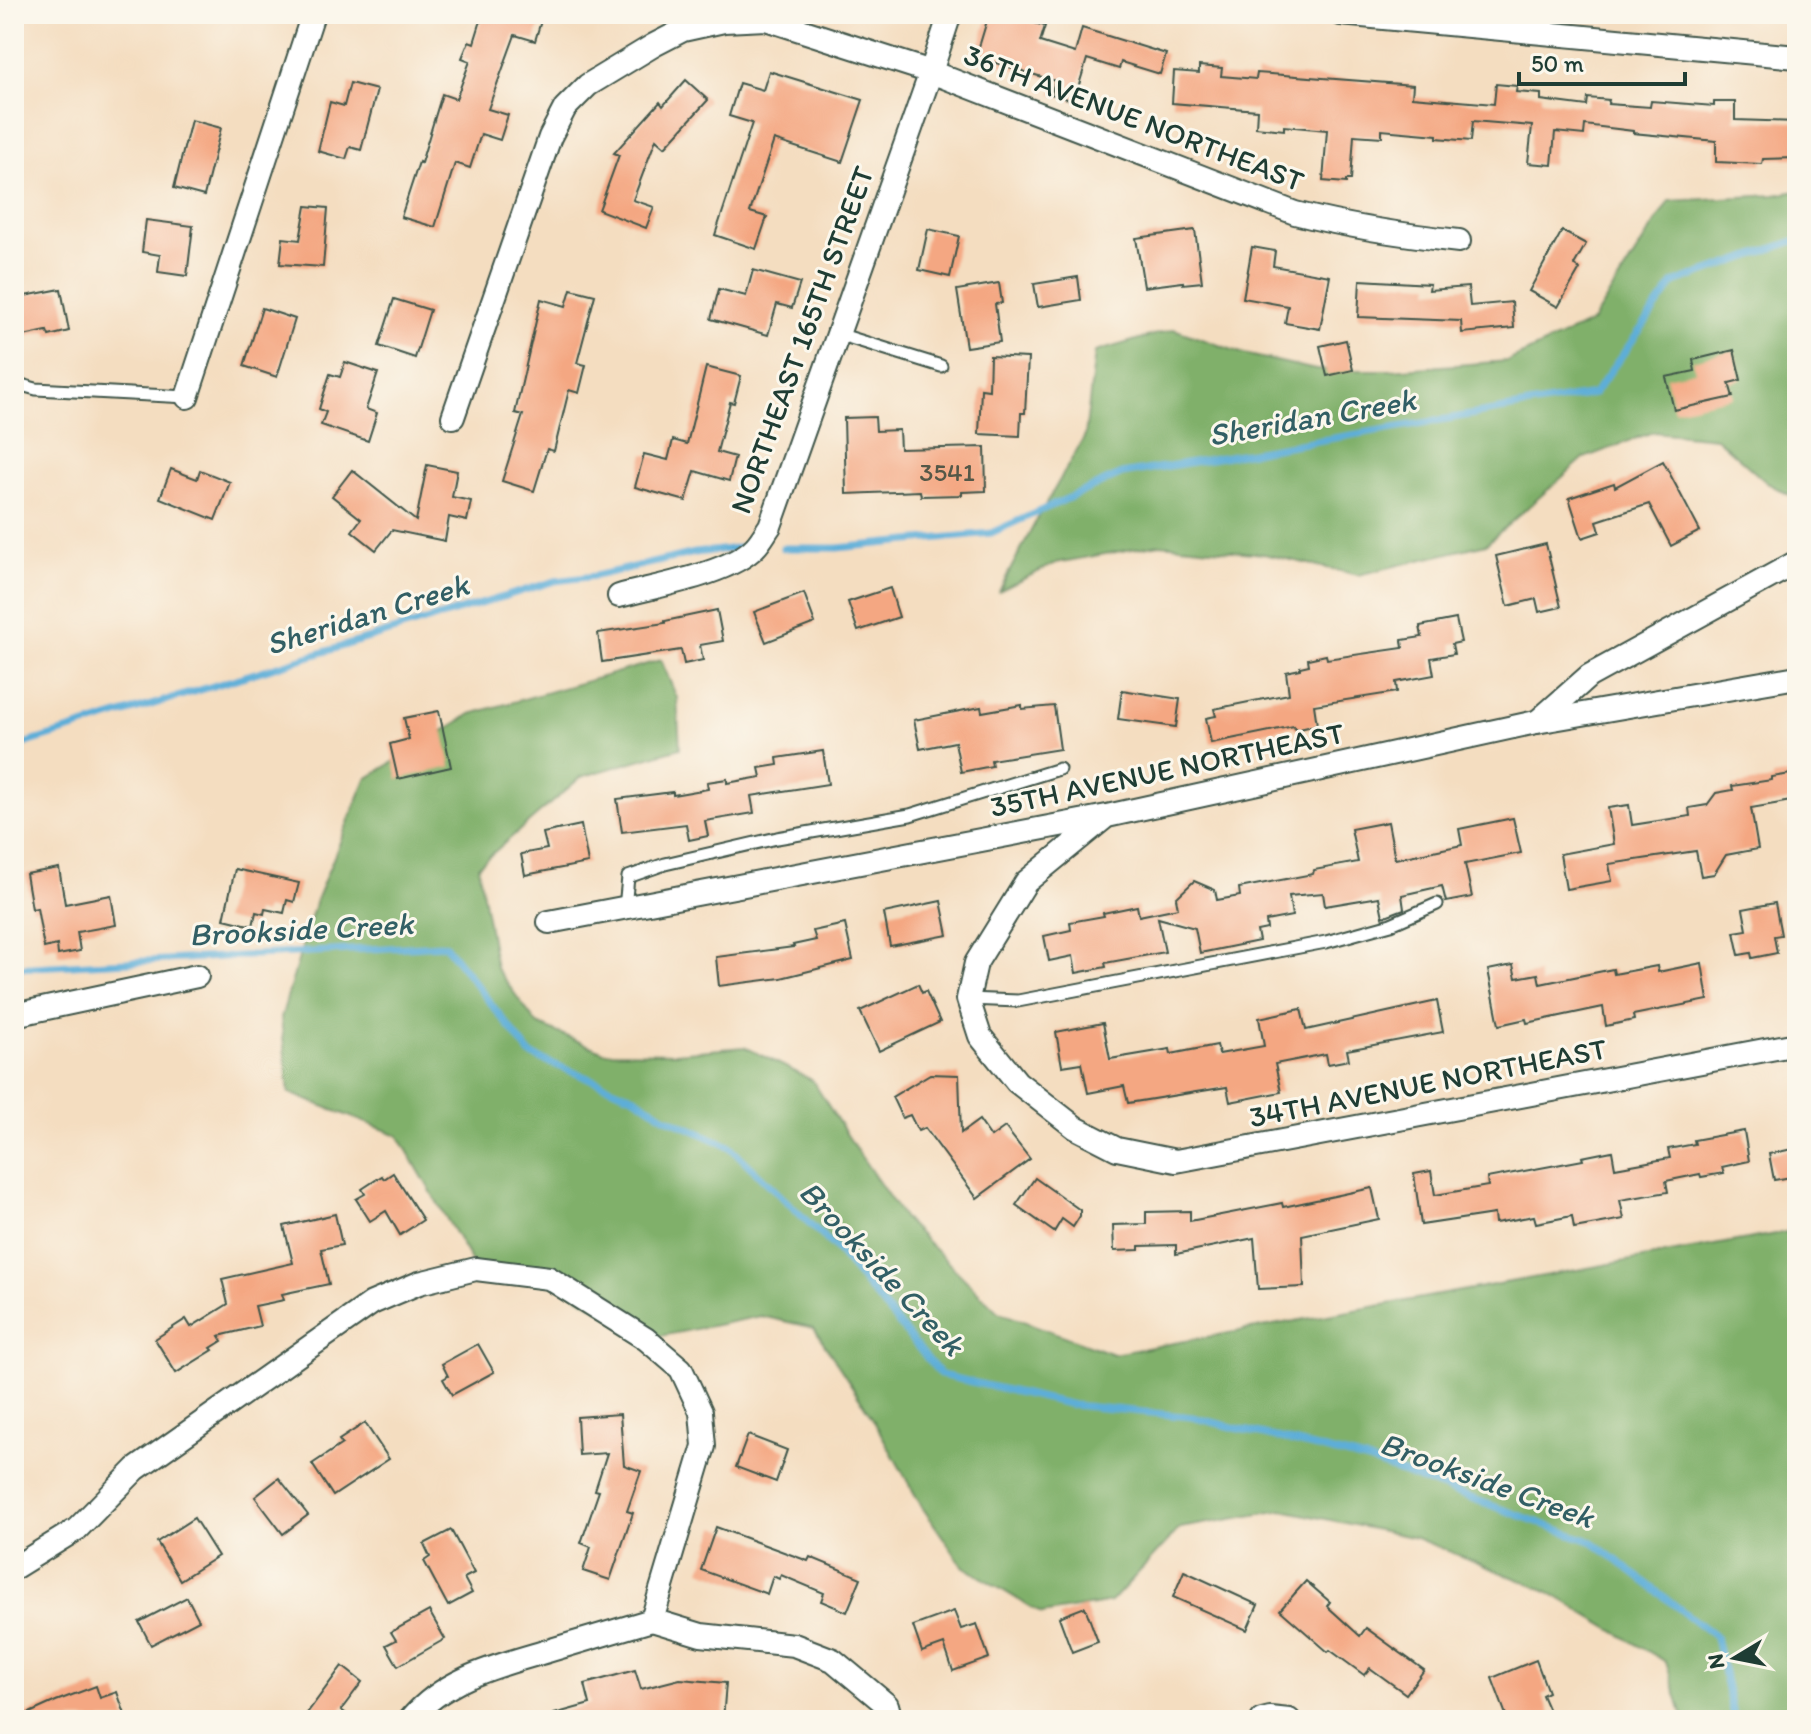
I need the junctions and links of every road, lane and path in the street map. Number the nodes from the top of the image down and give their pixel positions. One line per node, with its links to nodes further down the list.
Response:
1 (313, 14): 10 (street)
2 (950, 14): 5 (street, NORTHEAST 165TH STREET)
3 (1341, 14): 4 (street)
4 (1797, 57)
5 (931, 72): 6 (street, 36TH AVENUE NORTHEAST); 7 (street, NORTHEAST 165TH STREET); 11 (street, 36TH AVENUE NORTHEAST)
6 (1459, 241)
7 (838, 334): 8 (lane); 13 (street, NORTHEAST 165TH STREET)
8 (941, 366)
9 (14, 383): 10 (lane)
10 (187, 397)
11 (453, 417)
12 (1797, 562): 15 (street)
13 (619, 596)
14 (1797, 677): 15 (street, 35TH AVENUE NORTHEAST)
15 (1536, 722): 17 (street, 35TH AVENUE NORTHEAST)
16 (1059, 769): 19 (lane)
17 (1107, 816): 19 (street, 35TH AVENUE NORTHEAST); 22 (street)
18 (1437, 904): 22 (lane)
19 (625, 908): 20 (street, 35TH AVENUE NORTHEAST)
20 (549, 922)
21 (197, 976): 23 (street)
22 (968, 999): 24 (street, 34TH AVENUE NORTHEAST)
23 (14, 1015)
24 (1797, 1044)
25 (14, 1568): 26 (street)
26 (652, 1620): 27 (street); 28 (street)
27 (410, 1720)
28 (891, 1720)
29 (1262, 1720): 30 (street)
30 (1289, 1720)

